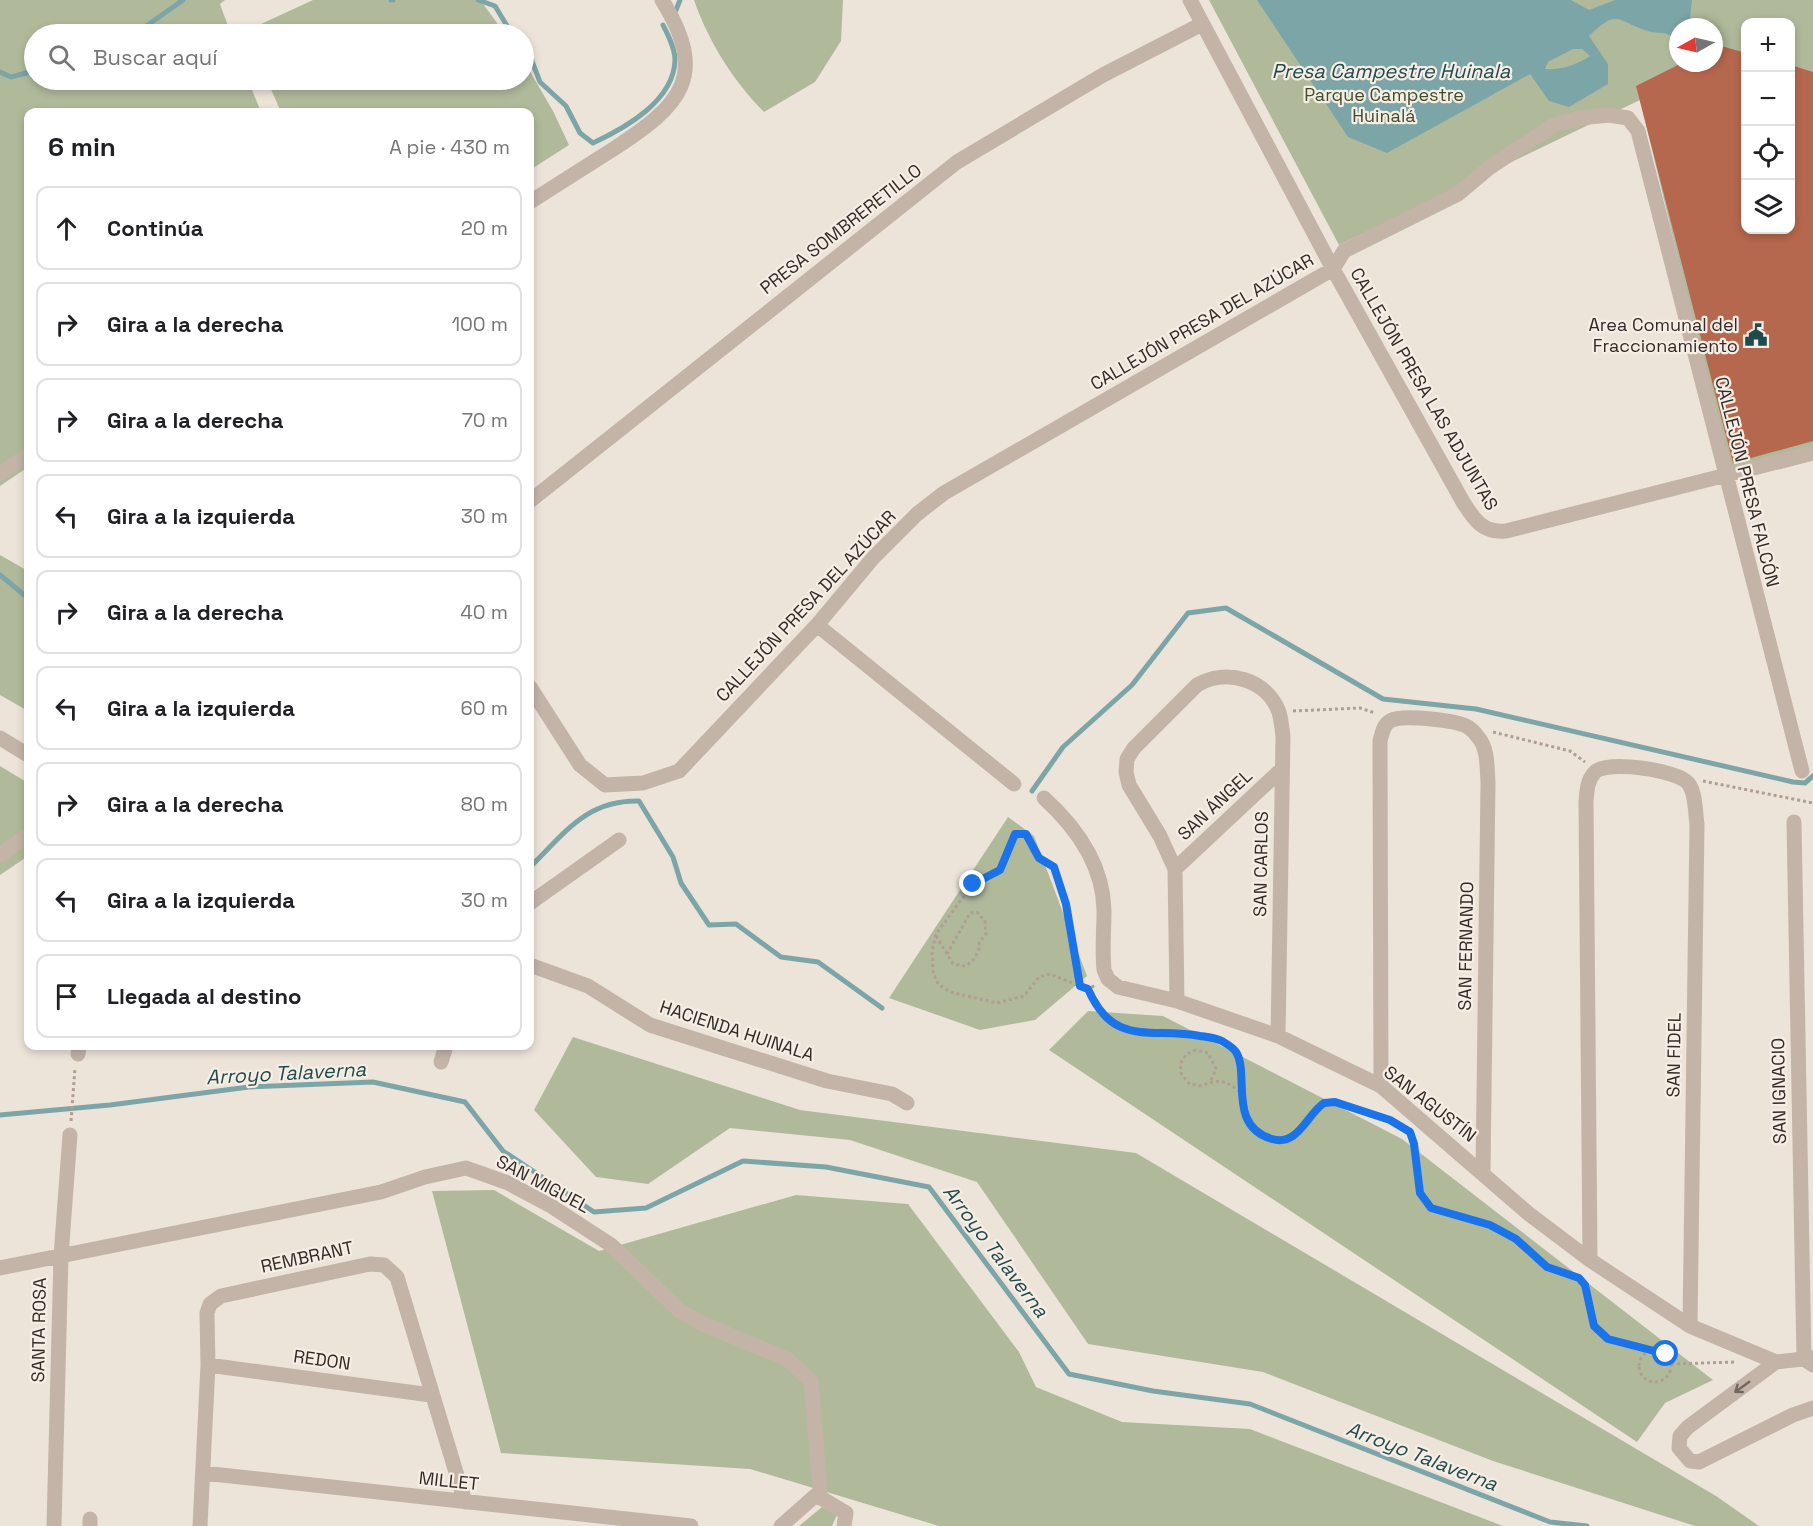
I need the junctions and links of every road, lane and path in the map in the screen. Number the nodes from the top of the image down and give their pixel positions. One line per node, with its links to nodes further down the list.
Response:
1 (662, 0): 4 (street)
2 (1190, 0): 3 (street, CALLEJÓN PRESA LAS ADJUNTAS)
3 (1202, 24): 5 (street, CALLEJÓN PRESA LAS ADJUNTAS); 10 (street, PRESA SOMBRERETILLO)
4 (534, 199)
5 (1333, 269): 9 (street, CALLEJÓN PRESA LAS ADJUNTAS); 9 (street, CALLEJÓN PRESA FALCÓN); 11 (street, CALLEJÓN PRESA DEL AZÚCAR)
6 (1813, 453): 9 (street, CALLEJÓN PRESA LAS ADJUNTAS)
7 (24, 458): 8 (street)
8 (0, 474)
9 (1725, 475): 20 (street, CALLEJÓN PRESA FALCÓN)
10 (534, 498)
11 (817, 625): 12 (street, CALLEJÓN PRESA DEL AZÚCAR); 22 (street)
12 (534, 693)
13 (1279, 711): 14 (path); 18 (street, SAN CARLOS); 29 (street, SAN CARLOS)
14 (1388, 722): 15 (street); 43 (street)
15 (1468, 727): 19 (path); 47 (street, SAN FERNANDO)
16 (0, 738): 17 (street)
17 (24, 753)
18 (1282, 768): 29 (street, SAN ÁNGEL); 38 (street, SAN CARLOS)
19 (1597, 770): 21 (street); 49 (street)
20 (1802, 771)
21 (1684, 780): 24 (path); 51 (street, SAN FIDEL)
22 (1014, 784)
23 (1044, 798): 34 (street)
24 (1813, 803)
25 (1794, 822): 53 (street, SAN IGNACIO)
26 (24, 838): 28 (street)
27 (619, 840): 30 (street)
28 (0, 855)
29 (1175, 869): 37 (street)
30 (534, 900)
31 (936, 934): 32 (path); 35 (path); 35 (path)
32 (947, 954): 32 (path)
33 (534, 966): 45 (street, HACIENDA HUINALA)
34 (1108, 978): 36 (path); 37 (street, SAN AGUSTÍN)
35 (1080, 986): 36 (path)
36 (1088, 989): 44 (path)
37 (1177, 1001): 38 (street, SAN AGUSTÍN)
38 (1278, 1036): 43 (street, SAN AGUSTÍN)
39 (445, 1050): 40 (street)
40 (441, 1062)
41 (74, 1079): 46 (path)
42 (1211, 1080): 42 (path); 44 (path)
43 (1382, 1086): 47 (street, SAN AGUSTÍN)
44 (1240, 1092): 52 (path)
45 (907, 1103)
46 (70, 1129): 48 (street, SANTA ROSA)
47 (1482, 1172): 49 (street, SAN AGUSTÍN)
48 (61, 1256): 50 (street, SAN MIGUEL); 61 (street, SAN MIGUEL); 63 (street, SANTA ROSA)
49 (1590, 1260): 51 (street, SAN AGUSTÍN)
50 (0, 1268)
51 (1690, 1326): 55 (street, SAN AGUSTÍN)
52 (1649, 1351): 56 (path); 56 (path)
53 (1810, 1361): 55 (street)
54 (1743, 1362): 56 (path)
55 (1776, 1362): 59 (street, one-way to 59)
56 (1671, 1364)
57 (208, 1365): 58 (street, REDON); 58 (street, REMBRANT); 60 (street, REMBRANT)
58 (431, 1395): 62 (street, REMBRANT)
59 (1813, 1408)
60 (203, 1473): 62 (street, MILLET); 64 (street, REMBRANT)
61 (820, 1491)
62 (465, 1502): 65 (street, MILLET)
63 (54, 1526)
64 (200, 1526)
65 (691, 1526)
66 (781, 1526): 67 (street)
67 (844, 1526)

